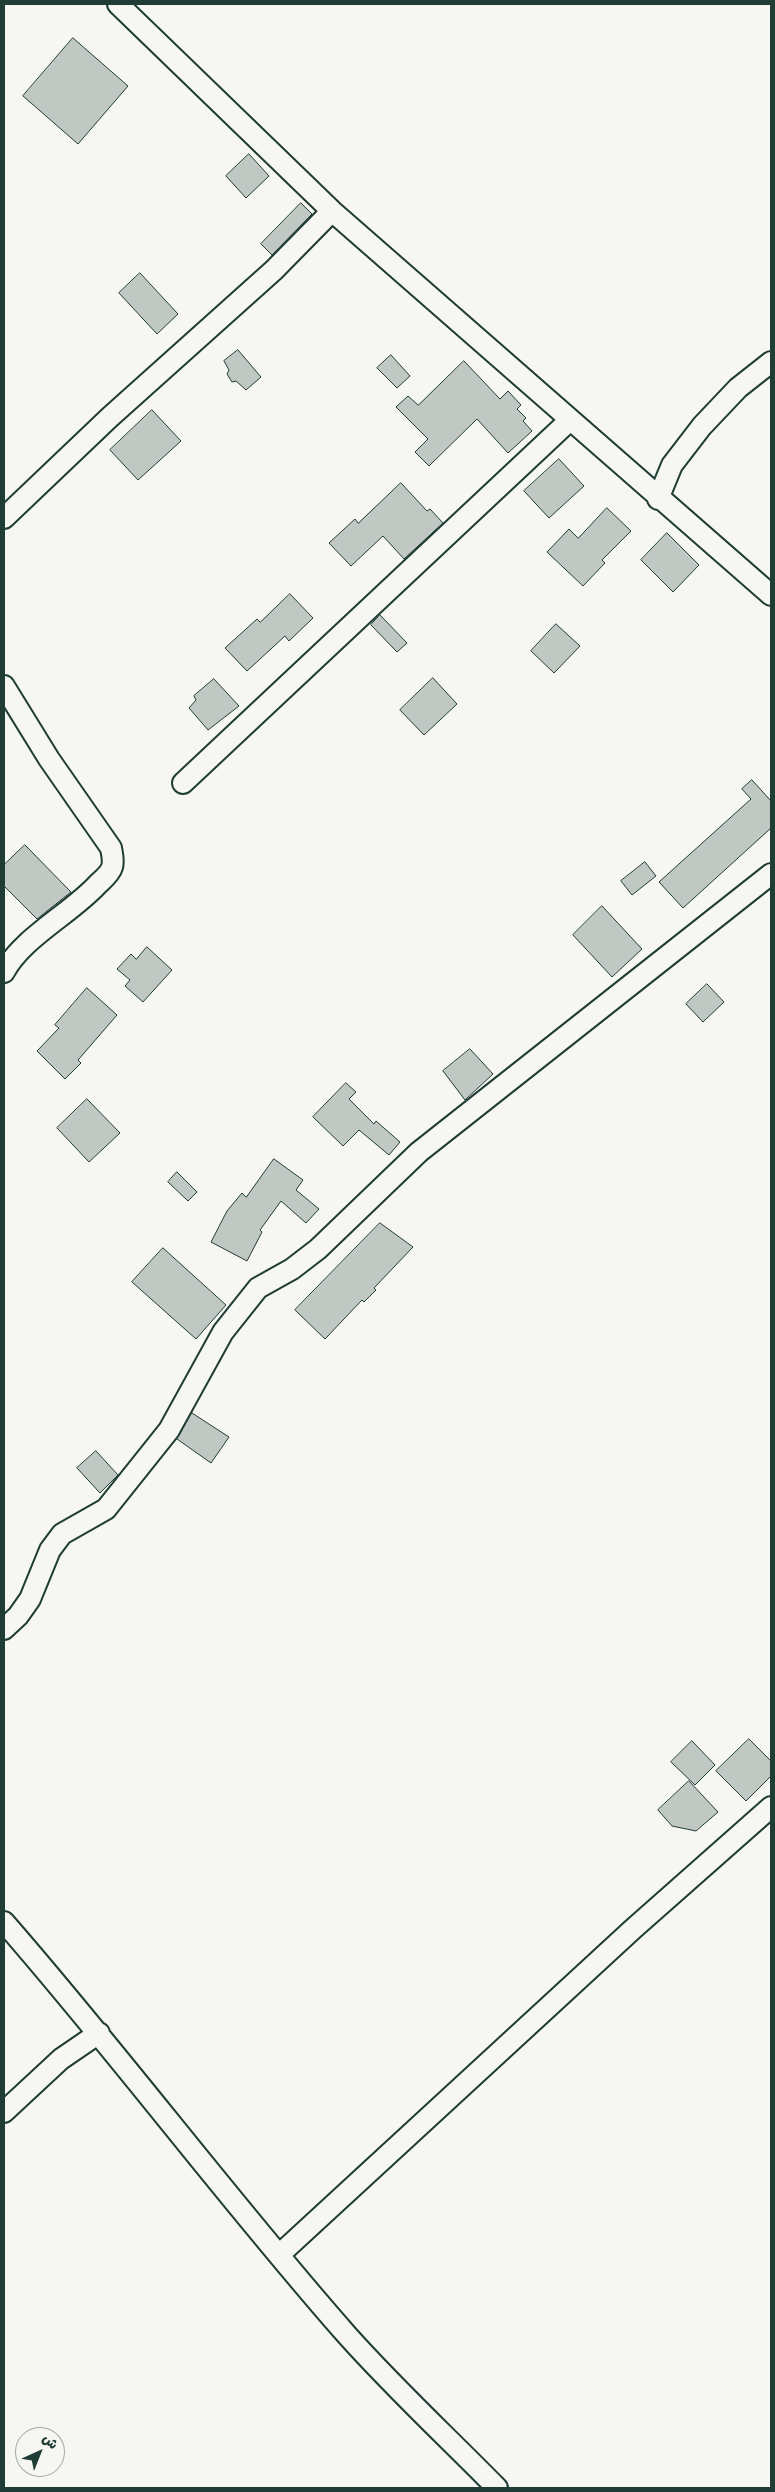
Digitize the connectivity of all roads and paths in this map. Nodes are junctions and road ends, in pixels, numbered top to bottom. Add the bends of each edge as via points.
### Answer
1 (118, 4) edge
2 (332, 211) junction
3 (771, 362) edge
4 (570, 420) junction
5 (658, 499) junction
6 (4, 518) edge
7 (771, 595) edge
8 (4, 686) edge
9 (183, 783) dead end
10 (771, 874) edge
11 (4, 972) edge
12 (4, 1629) edge
13 (771, 1807) edge
14 (4, 1922) edge
15 (99, 2032) junction
16 (4, 2112) edge
17 (279, 2255) junction
18 (497, 2488) edge

1 - 2 street
2 - 4 street
2 - 6 street via 274,270 110,417
3 - 5 street via 738,388 702,426 672,466
4 - 5 street
4 - 9 street
5 - 7 street
8 - 11 street via 48,759 111,848 113,856 112,868 106,876 83,900 18,950
10 - 12 street via 419,1152 298,1264 258,1288 223,1332 169,1430 106,1509 62,1534 50,1550 30,1599
13 - 17 street via 633,1929
14 - 15 street
15 - 16 street via 61,2059
15 - 17 street
17 - 18 street via 347,2336

